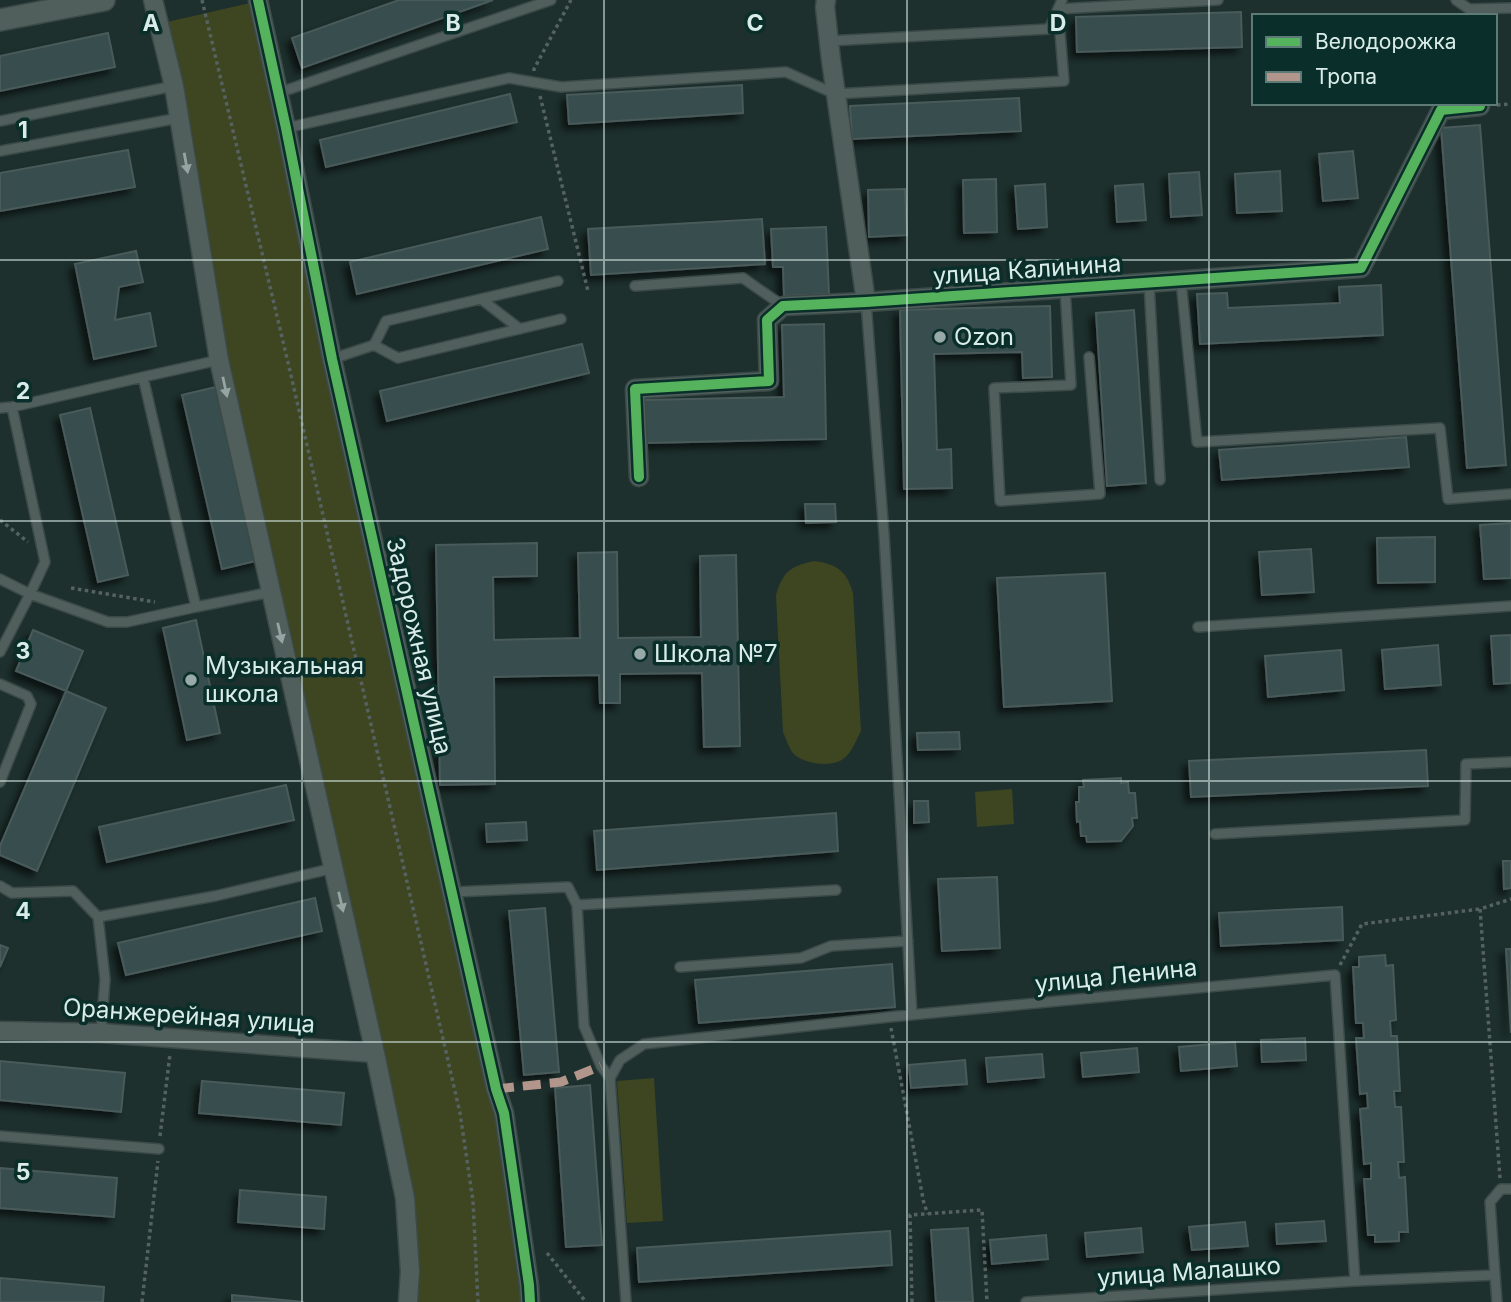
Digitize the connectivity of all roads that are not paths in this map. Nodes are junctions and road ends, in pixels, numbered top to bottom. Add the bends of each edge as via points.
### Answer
1 (104, 0) edge
2 (153, 0) edge
3 (258, 0) edge
4 (551, 0) edge
5 (826, 0) edge
6 (1218, 0) edge
7 (1456, 0) edge
8 (1060, 5) edge
9 (1511, 8) edge
10 (0, 20) edge
11 (828, 41) junction
12 (174, 86) junction
13 (278, 93) junction
14 (835, 94) junction
15 (1480, 106) dead end
16 (179, 118) junction
17 (0, 121) edge
18 (286, 128) junction
19 (0, 151) edge
20 (558, 281) dead end
21 (1181, 281) junction
22 (1149, 283) junction
23 (635, 286) dead end
24 (1065, 289) junction
25 (481, 299) junction
26 (866, 302) junction
27 (783, 306) junction
28 (561, 319) dead end
29 (520, 329) junction
30 (374, 345) junction
31 (1089, 357) dead end
32 (332, 359) junction
33 (219, 360) junction
34 (143, 377) junction
35 (12, 407) junction
36 (0, 408) edge
37 (639, 477) dead end
38 (1160, 481) dead end
39 (1511, 494) edge
40 (0, 579) edge
41 (271, 592) junction
42 (30, 594) junction
43 (1511, 606) edge
44 (195, 607) junction
45 (1198, 627) dead end
46 (0, 652) edge
47 (0, 684) edge
48 (1511, 762) edge
49 (0, 782) edge
50 (1215, 834) dead end
51 (334, 868) junction
52 (0, 886) edge
53 (836, 890) dead end
54 (453, 892) junction
55 (577, 905) junction
56 (98, 917) junction
57 (908, 941) junction
58 (680, 967) dead end
59 (912, 1015) junction
60 (0, 1031) edge
61 (101, 1033) junction
62 (375, 1053) junction
63 (610, 1078) junction
64 (0, 1136) edge
65 (159, 1149) road end
66 (1506, 1189) edge
67 (1495, 1275) junction
68 (1355, 1281) junction
69 (408, 1302) edge
70 (530, 1302) edge
71 (626, 1302) edge
72 (1026, 1302) edge
73 (1497, 1302) edge

1 - 10 street
2 - 12 street
3 - 13 street, Задорожная улица
4 - 13 lane
5 - 11 street
6 - 8 lane
7 - 9 lane via 1469,9
8 - 11 lane via 1049,29
8 - 14 lane via 1064,81
11 - 14 street
12 - 16 street
12 - 17 lane
13 - 18 street, Задорожная улица
14 - 18 lane via 786,72 561,88 509,78
14 - 26 street
15 - 21 street, улица Калинина via 1441,110 1361,268
16 - 19 lane
16 -> 33 street
18 - 32 street, Задорожная улица
20 - 25 lane
21 - 22 street, улица Калинина
21 - 39 lane via 1197,442 1440,428 1448,499
22 - 24 street, улица Калинина
22 - 38 lane
23 - 27 lane via 743,278
24 - 26 street, улица Калинина
24 - 31 lane via 1071,385 994,388 1000,501 1100,494
25 - 29 lane
25 - 30 lane via 386,321
26 - 27 street, улица Калинина
26 - 57 lane
27 - 37 street via 767,320 769,381 635,389
28 - 29 lane
29 - 30 lane via 398,358
30 - 32 lane
32 - 54 street, Задорожная улица
33 - 34 lane
33 -> 41 street
34 - 35 lane
34 - 44 lane
35 - 36 lane
35 - 42 lane via 45,562
40 - 42 lane
41 - 44 lane
41 -> 51 street
42 - 44 lane via 108,622
42 - 46 lane
43 - 45 lane
47 - 49 lane via 27,696 31,705
48 - 50 lane via 1466,764 1465,820
51 - 56 lane
51 -> 62 street
52 - 56 lane via 12,893 73,891
53 - 55 lane
54 - 55 lane via 568,887
54 - 70 street, Задорожная улица via 504,1113
55 - 63 lane via 584,1026
56 - 61 lane via 105,979
57 - 58 lane via 831,946 801,958
57 - 59 lane
59 - 63 lane, улица Ленина via 644,1044 620,1060
59 - 68 lane, улица Ленина via 1335,975
60 - 61 street, Оранжерейная улица
61 - 62 street, Оранжерейная улица
62 - 69 street via 405,1198
63 - 71 lane
64 - 65 lane
66 - 67 lane via 1490,1202
67 - 68 lane, улица Малашко
67 - 73 lane
68 - 72 lane, улица Малашко

